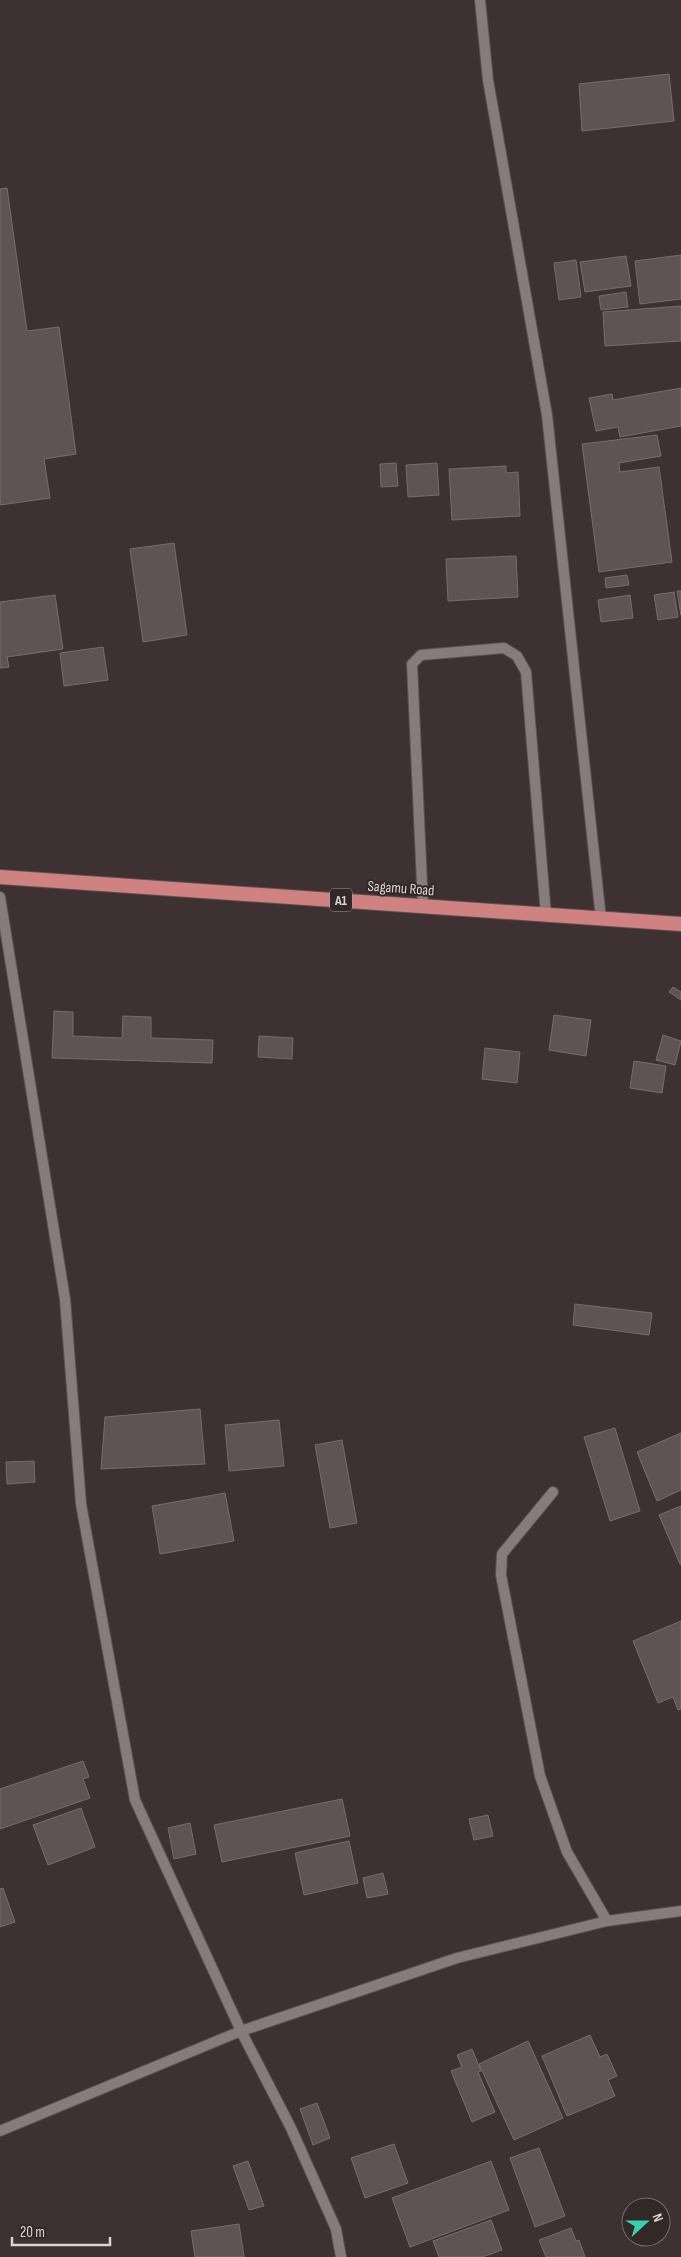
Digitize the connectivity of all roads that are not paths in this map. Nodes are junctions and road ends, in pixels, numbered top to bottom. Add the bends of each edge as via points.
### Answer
1 (480, 0) edge
2 (0, 877) edge
3 (0, 897) edge
4 (424, 906) junction
5 (546, 915) junction
6 (601, 919) junction
7 (681, 924) edge
8 (553, 1492) dead end
9 (681, 1911) edge
10 (607, 1921) junction
11 (241, 2031) junction
12 (0, 2131) edge
13 (341, 2257) edge

1 - 6 street via 488,80 547,414
2 - 4 highway, Sagamu Road / A1
3 - 11 street via 65,1299 81,1504 135,1800
4 - 5 highway, Sagamu Road / A1
4 - 5 street via 412,664 421,655 504,648 517,656 526,672
5 - 6 highway, Sagamu Road / A1
6 - 7 highway, Sagamu Road / A1
8 - 10 street via 502,1554 501,1575 540,1776 567,1852
9 - 10 street
10 - 11 street via 457,1958
11 - 12 street
11 - 13 street via 295,2136 336,2229

